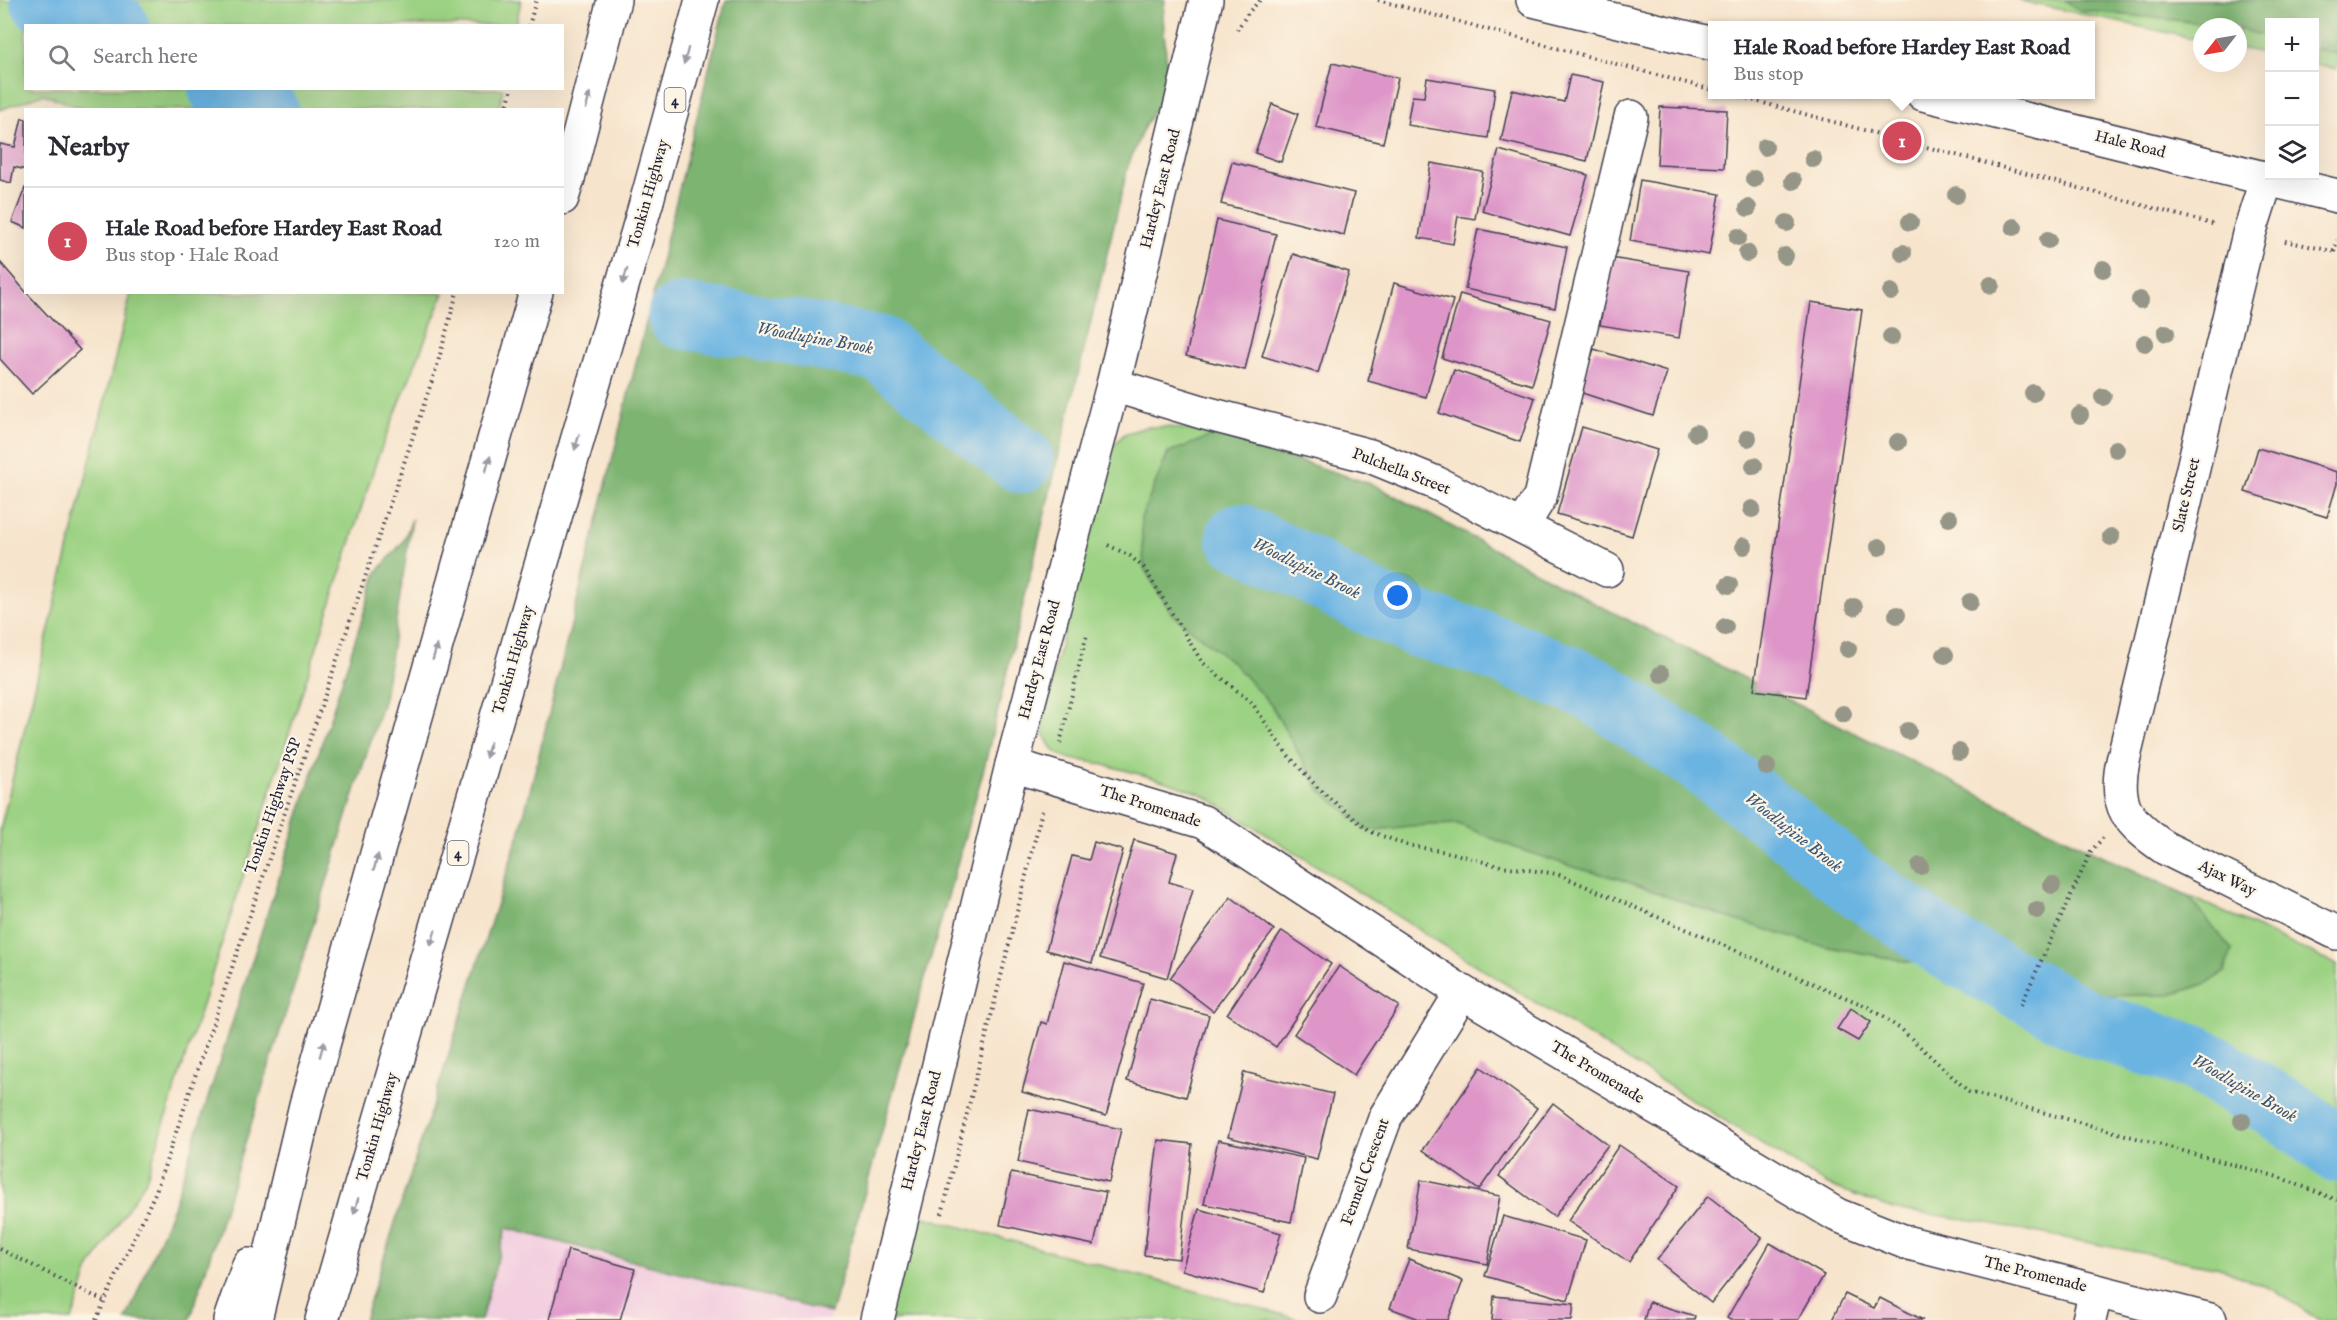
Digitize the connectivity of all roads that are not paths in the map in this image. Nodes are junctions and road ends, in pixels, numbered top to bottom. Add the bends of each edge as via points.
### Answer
1 (702, 0) edge
2 (1206, 0) edge
3 (1533, 0) edge
4 (613, 2) edge
5 (1708, 43) edge
6 (1943, 99) edge
7 (1631, 117) dead end
8 (2265, 178) edge
9 (2266, 180) edge
10 (2275, 180) edge
11 (565, 188) edge
12 (2337, 196) edge
13 (535, 294) edge
14 (1113, 385) junction
15 (1522, 526) junction
16 (1607, 570) dead end
17 (1012, 765) junction
18 (2126, 814) joint
19 (2337, 933) edge
20 (1461, 992) junction
21 (306, 1105) junction
22 (1320, 1296) dead end
23 (2093, 1305) edge
24 (230, 1320) edge
25 (255, 1320) edge
26 (322, 1320) edge
27 (877, 1320) edge
28 (2210, 1320) edge

1 -> 26 main road, Tonkin Highway / 4
2 - 14 main road, Hardey East Road
3 - 5 main road
11 -> 4 main road
6 - 8 main road, Hale Road
7 - 15 main road via 1540,497
9 - 18 main road, Slate Street via 2249,234 2119,781
10 - 12 main road, Hale Road
21 -> 13 main road
14 - 15 main road, Pulchella Street via 1371,456
14 - 17 main road, Hardey East Road
15 - 16 main road, Pulchella Street
17 - 20 main road, The Promenade via 1203,822
17 - 27 main road, Hardey East Road
18 - 19 main road, Ajax Way via 2141,832 2165,848
20 - 22 main road, Fennell Crescent via 1386,1116
20 - 23 main road, The Promenade via 1837,1215
21 - 24 main road
21 - 25 main road
23 - 28 main road, The Promenade

